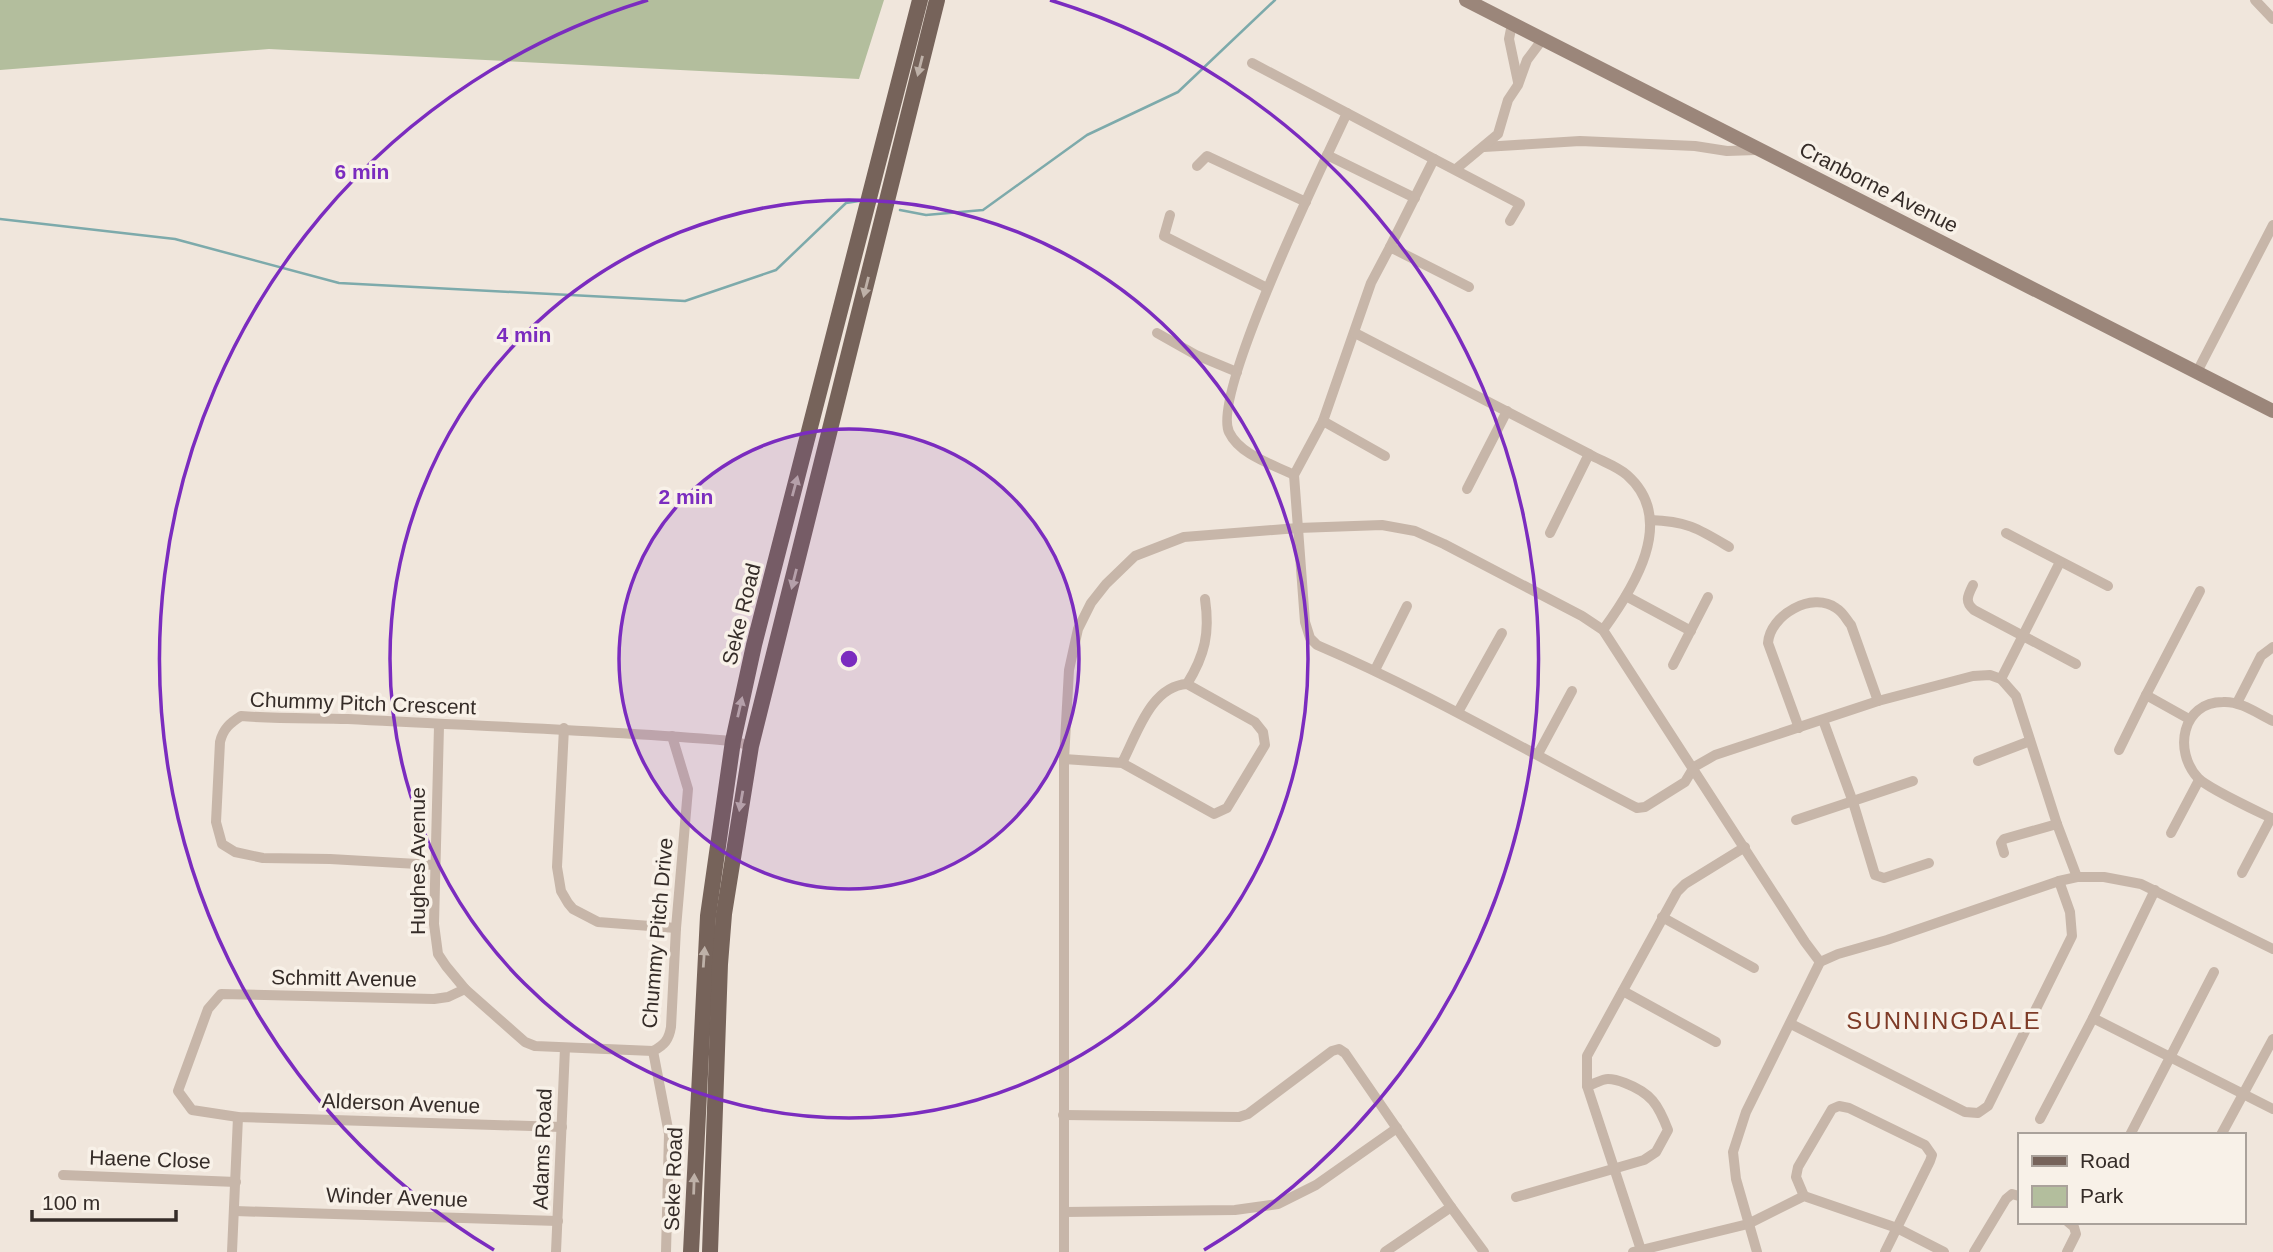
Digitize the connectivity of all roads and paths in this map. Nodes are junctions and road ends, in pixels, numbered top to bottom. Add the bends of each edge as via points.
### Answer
1 (920, 0) edge
2 (937, 0) edge
3 (1466, 0) edge
4 (2255, 0) edge
5 (2273, 19) edge
6 (1512, 24) junction
7 (1542, 40) junction
8 (1252, 63) dead end
9 (1518, 85) junction
10 (1347, 113) junction
11 (1484, 147) junction
12 (1758, 150) junction
13 (1327, 155) junction
14 (1434, 159) junction
15 (1197, 166) dead end
16 (1456, 169) junction
17 (1415, 198) junction
18 (1306, 202) junction
19 (1170, 215) dead end
20 (1510, 221) dead end
21 (2273, 225) edge
22 (1390, 247) junction
23 (1469, 287) dead end
24 (1267, 288) junction
25 (1157, 333) dead end
26 (1355, 334) junction
27 (1237, 372) junction
28 (2197, 372) junction
29 (1507, 411) junction
30 (2273, 411) edge
31 (1323, 421) junction
32 (1589, 454) junction
33 (1385, 456) dead end
34 (1294, 475) junction
35 (1467, 489) dead end
36 (1650, 520) junction
37 (1298, 528) junction
38 (1550, 533) dead end
39 (2006, 533) dead end
40 (1729, 547) dead end
41 (2060, 562) junction
42 (1973, 585) dead end
43 (2108, 586) dead end
44 (2200, 591) dead end
45 (1626, 596) junction
46 (1708, 597) dead end
47 (1205, 599) dead end
48 (1407, 606) dead end
49 (1603, 630) junction
50 (1691, 631) junction
51 (1502, 633) dead end
52 (2022, 637) junction
53 (2273, 648) edge
54 (2076, 664) dead end
55 (1673, 665) dead end
56 (1375, 670) junction
57 (2001, 679) junction
58 (1187, 684) junction
59 (1572, 691) dead end
60 (2146, 695) junction
61 (1878, 701) junction
62 (2237, 703) junction
63 (1458, 712) junction
64 (2189, 719) junction
65 (1823, 720) junction
66 (2273, 721) edge
67 (439, 726) junction
68 (564, 728) junction
69 (1799, 728) junction
70 (672, 736) junction
71 (733, 741) junction
72 (2030, 741) junction
73 (751, 746) junction
74 (2119, 750) dead end
75 (1538, 754) junction
76 (1064, 759) junction
77 (1978, 761) dead end
78 (1122, 763) junction
79 (1694, 767) junction
80 (2199, 780) junction
81 (1913, 781) dead end
82 (1853, 802) junction
83 (2272, 819) edge
84 (1796, 820) dead end
85 (2057, 824) junction
86 (2171, 833) dead end
87 (1745, 847) junction
88 (2004, 853) dead end
89 (1930, 863) dead end
90 (435, 865) junction
91 (2242, 873) dead end
92 (2077, 877) junction
93 (2059, 881) junction
94 (2155, 890) junction
95 (1662, 917) junction
96 (676, 928) junction
97 (2273, 949) edge
98 (1820, 962) junction
99 (1754, 968) dead end
100 (2214, 972) dead end
101 (466, 989) junction
102 (1623, 991) junction
103 (221, 994) joint
104 (2093, 1018) junction
105 (1791, 1024) junction
106 (2273, 1039) edge
107 (1716, 1042) dead end
108 (565, 1048) junction
109 (653, 1051) junction
110 (2170, 1058) junction
111 (1587, 1086) junction
112 (2243, 1094) junction
113 (2273, 1109) edge
114 (1063, 1115) junction
115 (238, 1117) junction
116 (2040, 1119) dead end
117 (562, 1127) junction
118 (1397, 1128) junction
119 (2131, 1133) edge
120 (2222, 1133) edge
121 (1615, 1167) junction
122 (63, 1175) dead end
123 (236, 1182) junction
124 (1804, 1196) junction
125 (2018, 1196) edge
126 (1516, 1197) dead end
127 (1451, 1208) junction
128 (235, 1211) junction
129 (1064, 1212) junction
130 (558, 1221) junction
131 (1748, 1224) junction
132 (2070, 1224) edge
133 (1897, 1228) junction
134 (1637, 1251) edge
135 (232, 1252) edge
136 (556, 1252) edge
137 (666, 1252) edge
138 (691, 1252) edge
139 (710, 1252) edge
140 (1064, 1252) edge
141 (1385, 1252) edge
142 (1484, 1252) edge
143 (1757, 1252) edge
144 (1885, 1252) edge
145 (1944, 1252) edge
146 (1974, 1252) edge
147 (2067, 1252) edge

71 -> 1 main road, Seke Road
2 -> 73 main road, Seke Road
3 - 6 street, Cranborne Avenue
4 - 5 street
6 - 7 street, Cranborne Avenue
6 - 9 street via 1509,39
7 - 9 street via 1527,60
7 - 12 street, Cranborne Avenue
8 - 10 street
9 - 11 street via 1508,100 1498,134
10 - 13 street
10 - 14 street
11 - 12 street via 1580,141
11 - 16 street
12 - 28 street, Cranborne Avenue
13 - 17 street
13 - 18 street
14 - 16 street
14 - 17 street
15 - 18 street via 1208,156
16 - 20 street via 1520,204
17 - 22 street
18 - 24 street
19 - 24 street via 1164,236
21 - 28 street
22 - 23 street
22 - 26 street via 1371,283
24 - 27 street
25 - 27 street
26 - 29 street
26 - 31 street
27 - 34 street via 1227,428 1247,452
28 - 30 street, Cranborne Avenue
29 - 32 street
29 - 35 street
31 - 33 street
31 - 34 street
32 - 36 street via 1626,475 1642,495
32 - 38 street
34 - 37 street
36 - 40 street via 1695,527
36 - 45 street via 1648,547
37 - 49 street via 1382,525 1415,531
37 - 56 street via 1310,638
37 - 76 street via 1184,537 1135,556 1106,584 1091,603 1074,645
39 - 41 street
41 - 43 street
41 - 52 street
42 - 52 street via 1967,596 1970,607
44 - 60 street
45 - 49 street
45 - 50 street
46 - 50 street
47 - 58 street via 1209,625 1198,667
48 - 56 street
49 - 79 street
50 - 55 street
51 - 63 street
52 - 54 street
52 - 57 street
53 - 62 street via 2261,656
56 - 63 street
57 - 61 street via 1973,676
57 - 72 street via 2016,696
58 - 78 street via 1155,699
58 - 78 street via 1255,722 1265,737 1265,745 1227,808 1207,812
59 - 75 street
60 - 64 street
60 - 74 street
61 - 65 street
61 - 69 street via 1843,614 1830,604 1795,608 1777,621 1768,643
62 - 64 street via 2206,705
62 - 66 street
63 - 75 street
64 - 80 street via 2186,755
65 - 69 street
65 - 82 street
67 - 68 street, Chummy Pitch Crescent
67 - 90 street, Hughes Avenue
67 - 90 street, Chummy Pitch Crescent via 241,716 222,733 216,809 222,844 235,852 263,858
68 - 70 street, Chummy Pitch Crescent
68 - 96 street via 557,867 561,891 573,909 598,922
69 - 79 street via 1715,755
70 - 71 street, Chummy Pitch Crescent
70 - 96 street, Chummy Pitch Drive via 688,789
71 - 73 street, Chummy Pitch Crescent
138 -> 71 main road, Seke Road via 706,939
72 - 77 street
72 - 85 street
73 -> 139 main road, Seke Road via 727,882 722,939
75 - 79 street via 1637,808 1685,782
76 - 78 street
76 - 114 street
79 - 87 street
80 - 83 street
80 - 86 street
81 - 82 street
82 - 84 street
82 - 89 street via 1875,875 1884,878
83 - 91 street
85 - 88 street via 2004,839
85 - 92 street
87 - 95 street via 1685,884
87 - 98 street
90 - 101 street, Hughes Avenue via 438,954
92 - 93 street
92 - 94 street via 2116,879
93 - 98 street
93 - 105 street via 2070,912 2072,936 1988,1106 1978,1113 1965,1112
94 - 97 street
94 - 104 street
95 - 99 street
95 - 102 street
96 - 109 street, Chummy Pitch Drive via 671,1027 665,1043
98 - 105 street
100 - 110 street
101 - 103 street, Schmitt Avenue via 434,999
101 - 108 street, Hughes Avenue via 525,1042
102 - 107 street
102 - 111 street via 1587,1056
103 - 115 street, Alderson Avenue via 208,1009 178,1091 192,1110
104 - 110 street
104 - 116 street
105 - 131 street via 1746,1112 1733,1152
106 - 112 street
108 - 109 street, Hughes Avenue
108 - 117 street, Adams Road
109 - 137 street, Chummy Pitch Drive via 669,1134
110 - 112 street
110 - 119 street
111 - 121 street
111 - 121 street via 1607,1079 1645,1092 1667,1126 1651,1156
112 - 113 street
112 - 120 street
114 - 118 street via 1238,1117 1339,1049
114 - 129 street
115 - 117 street, Alderson Avenue
115 - 123 street
117 - 130 street, Adams Road
118 - 127 street
118 - 129 street via 1316,1185 1278,1204 1235,1210
121 - 126 street
121 - 134 street
122 - 123 street, Haene Close
123 - 128 street
124 - 131 street
124 - 133 street
124 - 133 street via 1796,1177 1798,1167 1832,1109 1849,1108 1930,1150 1930,1161
125 - 146 street via 2006,1199
127 - 141 street
127 - 142 street
128 - 130 street, Winder Avenue
128 - 135 street
129 - 140 street
130 - 136 street, Adams Road
131 - 134 street
131 - 143 street
132 - 147 street via 2076,1234
133 - 144 street
133 - 145 street

